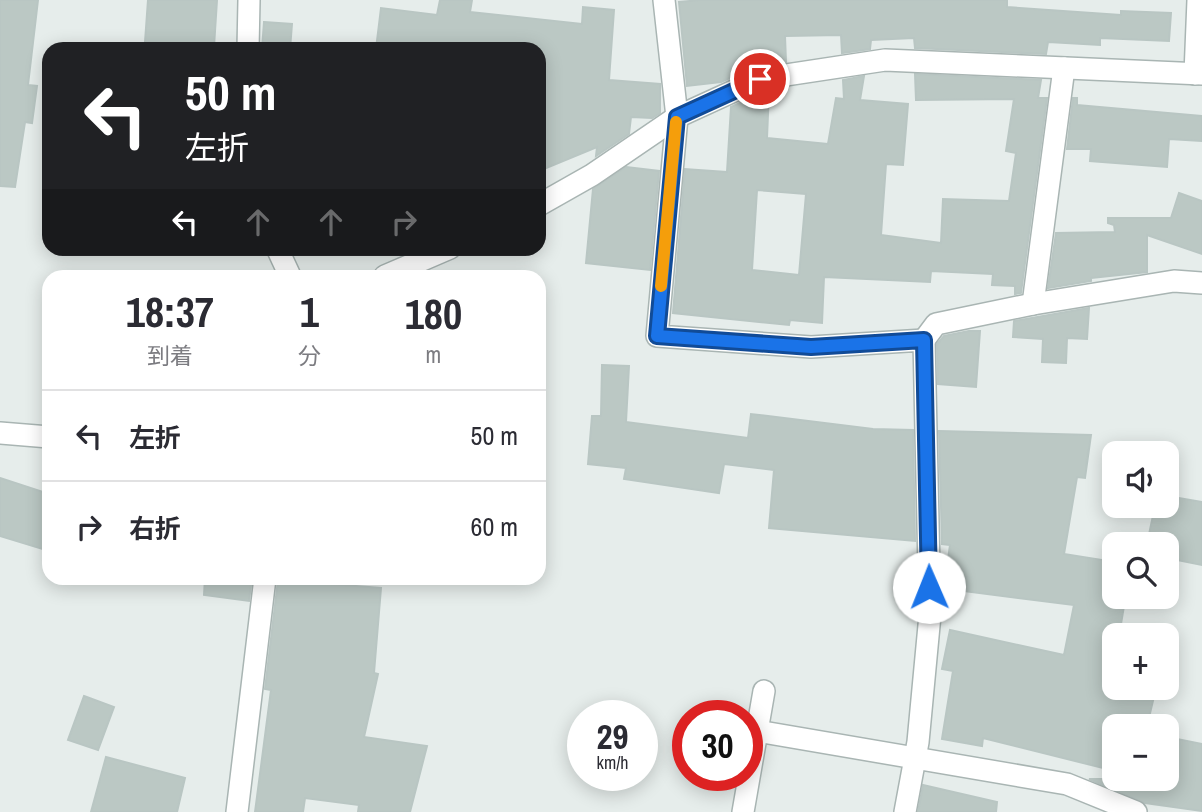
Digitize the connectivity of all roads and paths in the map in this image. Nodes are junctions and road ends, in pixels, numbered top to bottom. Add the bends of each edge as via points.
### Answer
1 (249, 0) edge
2 (664, 0) edge
3 (1198, 0) edge
4 (247, 42) edge
5 (1064, 68) junction
6 (1199, 74) edge
7 (677, 117) junction
8 (546, 201) edge
9 (431, 256) edge
10 (399, 270) edge
11 (1202, 283) edge
12 (1033, 304) junction
13 (924, 340) junction
14 (0, 433) edge
15 (42, 436) edge
16 (264, 585) edge
17 (764, 691) dead end
18 (762, 700) edge
19 (763, 732) edge
20 (916, 756) junction
21 (747, 791) edge
22 (237, 812) edge
23 (743, 812) edge
24 (905, 812) edge
25 (1136, 812) edge

1 - 4 street
2 - 7 street
3 - 6 street
5 - 6 street
5 - 7 street via 885,60 760,79
5 - 12 street
7 - 8 street
7 - 13 street via 657,336 811,347
9 - 10 street
11 - 12 street via 1174,281
12 - 13 street via 936,324
13 - 20 street via 930,615
14 - 15 street
16 - 22 street
17 - 18 street
19 - 20 street
20 - 24 street
20 - 25 street via 1067,784
21 - 23 street

